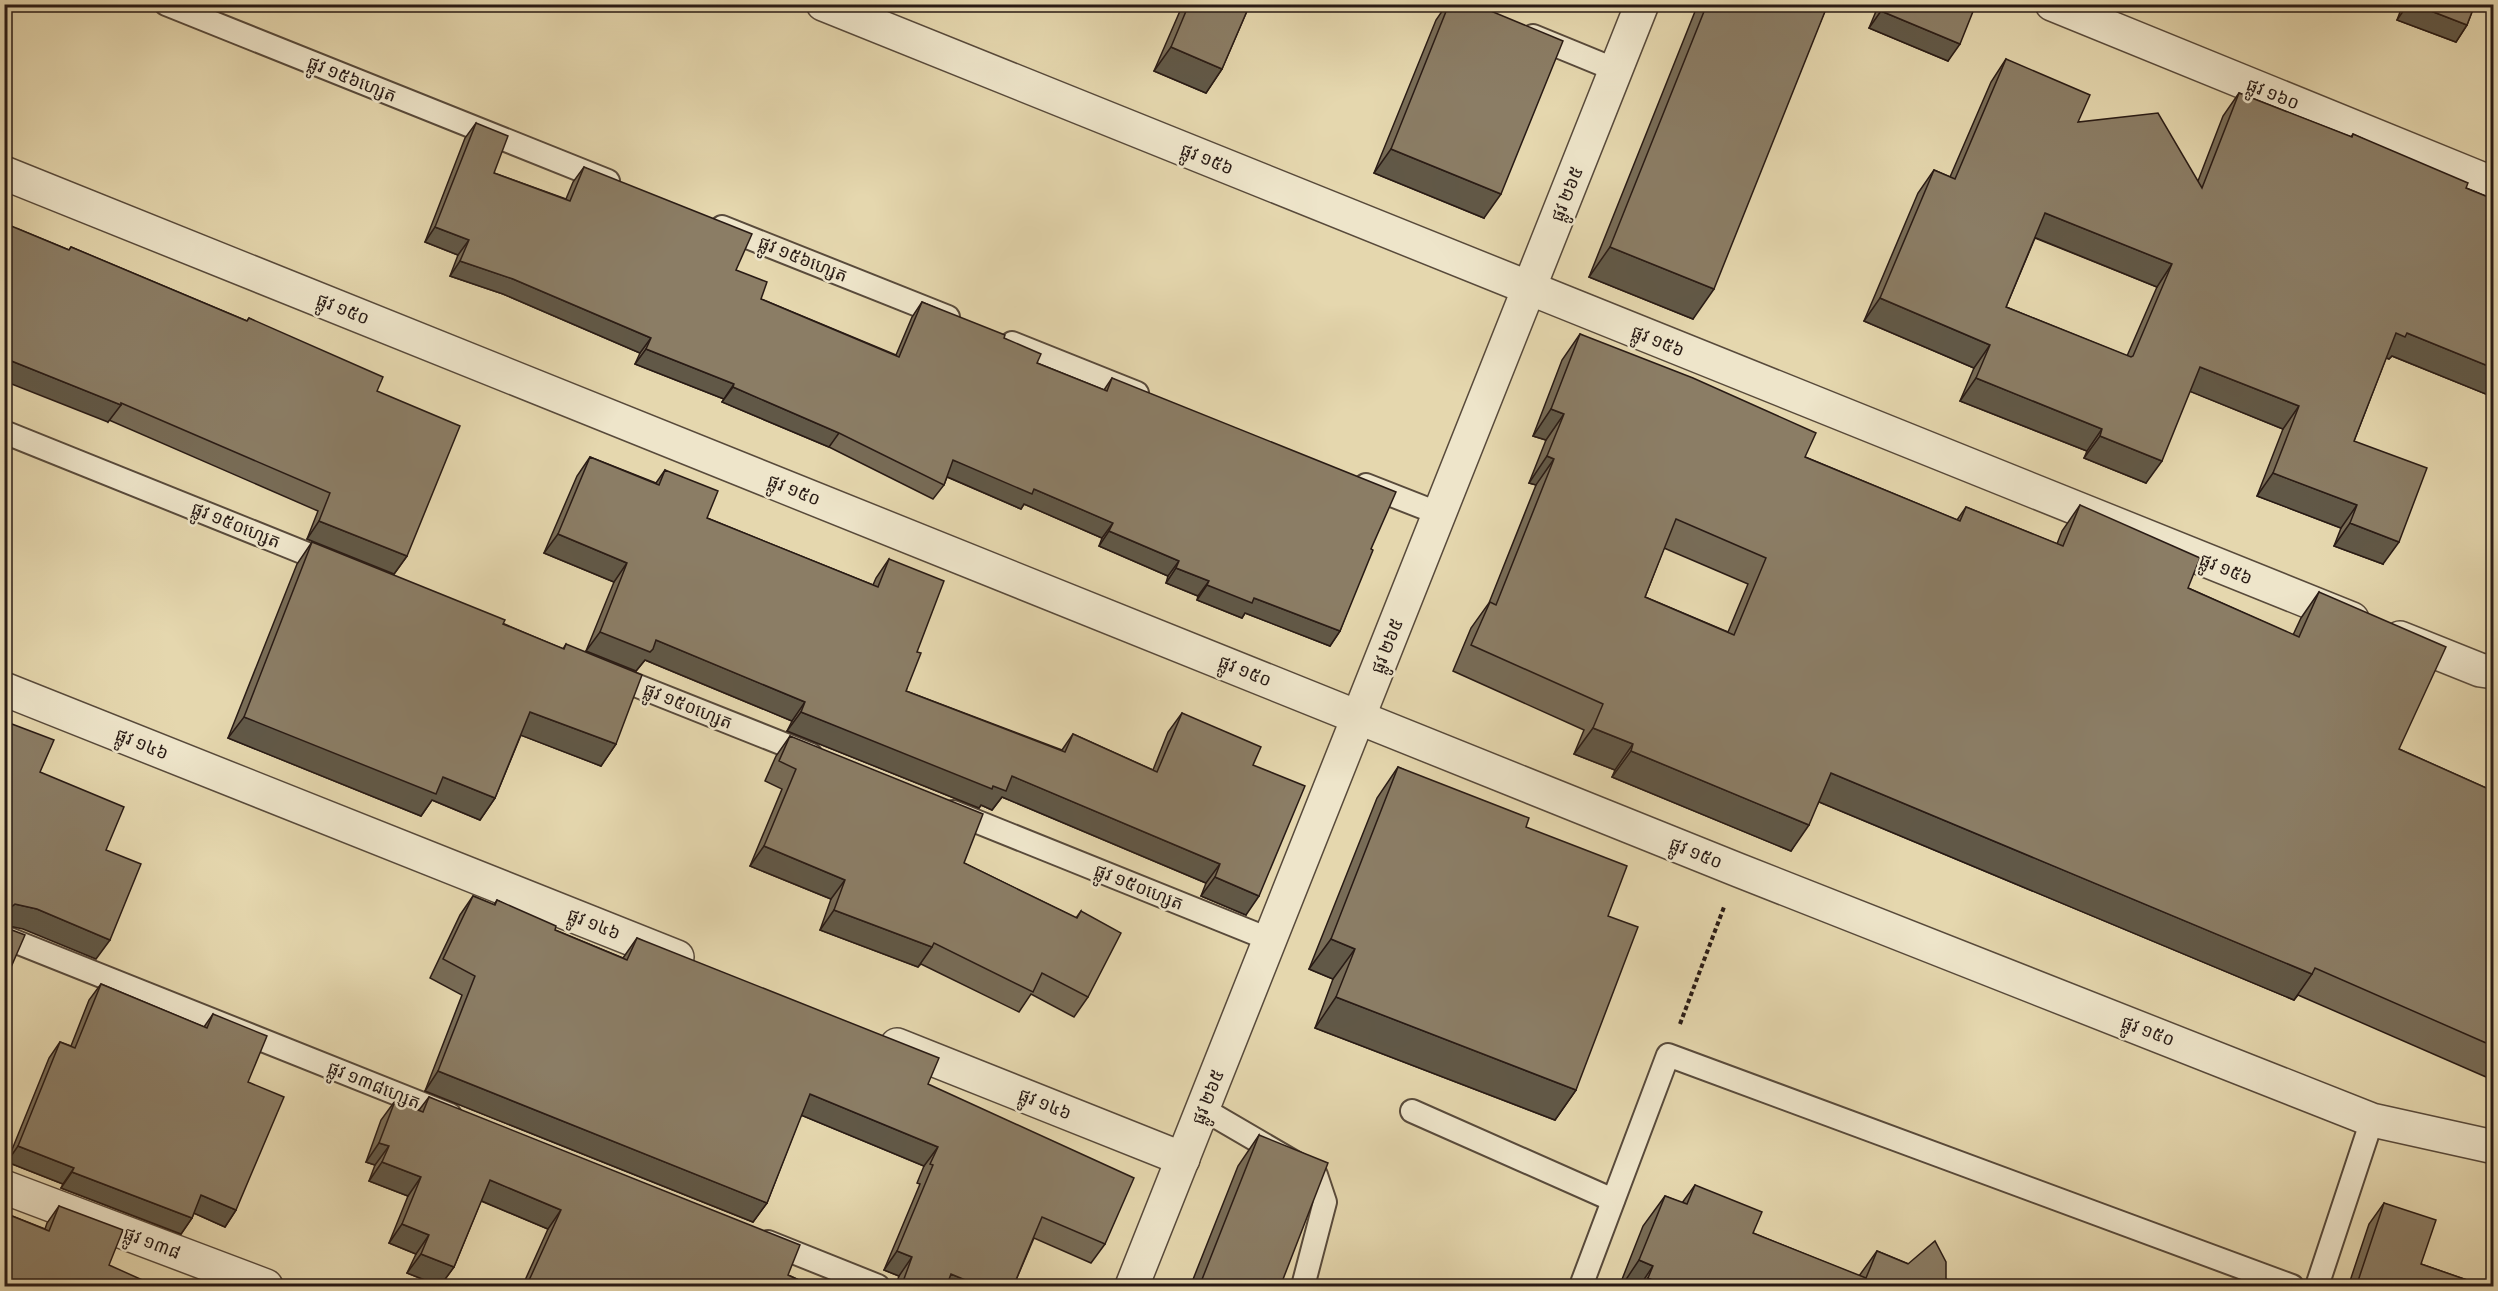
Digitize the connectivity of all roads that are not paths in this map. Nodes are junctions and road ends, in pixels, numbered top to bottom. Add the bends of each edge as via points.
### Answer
1 (166, 4) edge
2 (824, 4) edge
3 (1642, 4) edge
4 (2052, 4) edge
5 (1515, 29) edge
6 (1616, 70) junction
7 (4, 173) edge
8 (2493, 184) edge
9 (631, 191) edge
10 (698, 217) edge
11 (1529, 289) junction
12 (963, 324) edge
13 (997, 337) edge
14 (1152, 399) edge
15 (4, 432) edge
16 (1351, 479) edge
17 (1440, 514) junction
18 (349, 570) edge
19 (593, 668) edge
20 (2493, 672) edge
21 (4, 689) edge
22 (1359, 717) junction
23 (826, 762) edge
24 (937, 806) edge
25 (4, 937) edge
26 (1270, 940) junction
27 (705, 968) edge
28 (872, 1035) edge
29 (1203, 1109) junction
30 (1412, 1111) dead end
31 (2372, 1120) junction
32 (469, 1123) edge
33 (2493, 1147) edge
34 (1183, 1159) junction
35 (4, 1187) edge
36 (1613, 1200) junction
37 (745, 1233) edge
38 (266, 1287) edge
39 (878, 1287) edge
40 (1132, 1287) edge
41 (1302, 1287) edge
42 (1581, 1287) edge
43 (2292, 1287) edge
44 (2317, 1287) edge

1 - 9 lane, ផ្លូវ ១៥៦ហ្សេត
2 - 11 street, ផ្លូវ ១៥៦
3 - 6 street, ផ្លូវ ២៦៥
4 - 8 street, ផ្លូវ ១៦០
5 - 6 lane
6 - 11 street, ផ្លូវ ២៦៥
7 - 22 street, ផ្លូវ ១៥០
10 - 12 lane, ផ្លូវ ១៥៦ហ្សេត
11 - 17 street, ផ្លូវ ២៦៥
11 - 20 street, ផ្លូវ ១៥៦
13 - 14 lane
15 - 18 lane, ផ្លូវ ១៥០ហ្សេត
16 - 17 lane
17 - 22 street, ផ្លូវ ២៦៥
19 - 23 lane, ផ្លូវ ១៥០ហ្សេត
21 - 27 street, ផ្លូវ ១៤៦
22 - 26 street, ផ្លូវ ២៦៥
22 - 31 street, ផ្លូវ ១៥០
24 - 26 lane, ផ្លូវ ១៥០ហ្សេត
25 - 32 lane, ផ្លូវ ១៣៨ហ្សេត
26 - 29 street, ផ្លូវ ២៦៥
28 - 34 street, ផ្លូវ ១៤៦
29 - 34 street, ផ្លូវ ២៦៥
29 - 41 lane via 1316,1175 1325,1202
30 - 36 lane
31 - 33 street, ផ្លូវ ១៥០
31 - 44 lane
34 - 40 street, ផ្លូវ ២៦៥
35 - 38 street, ផ្លូវ ១៣៨
36 - 42 lane
36 - 43 lane via 1668,1055
37 - 39 lane

